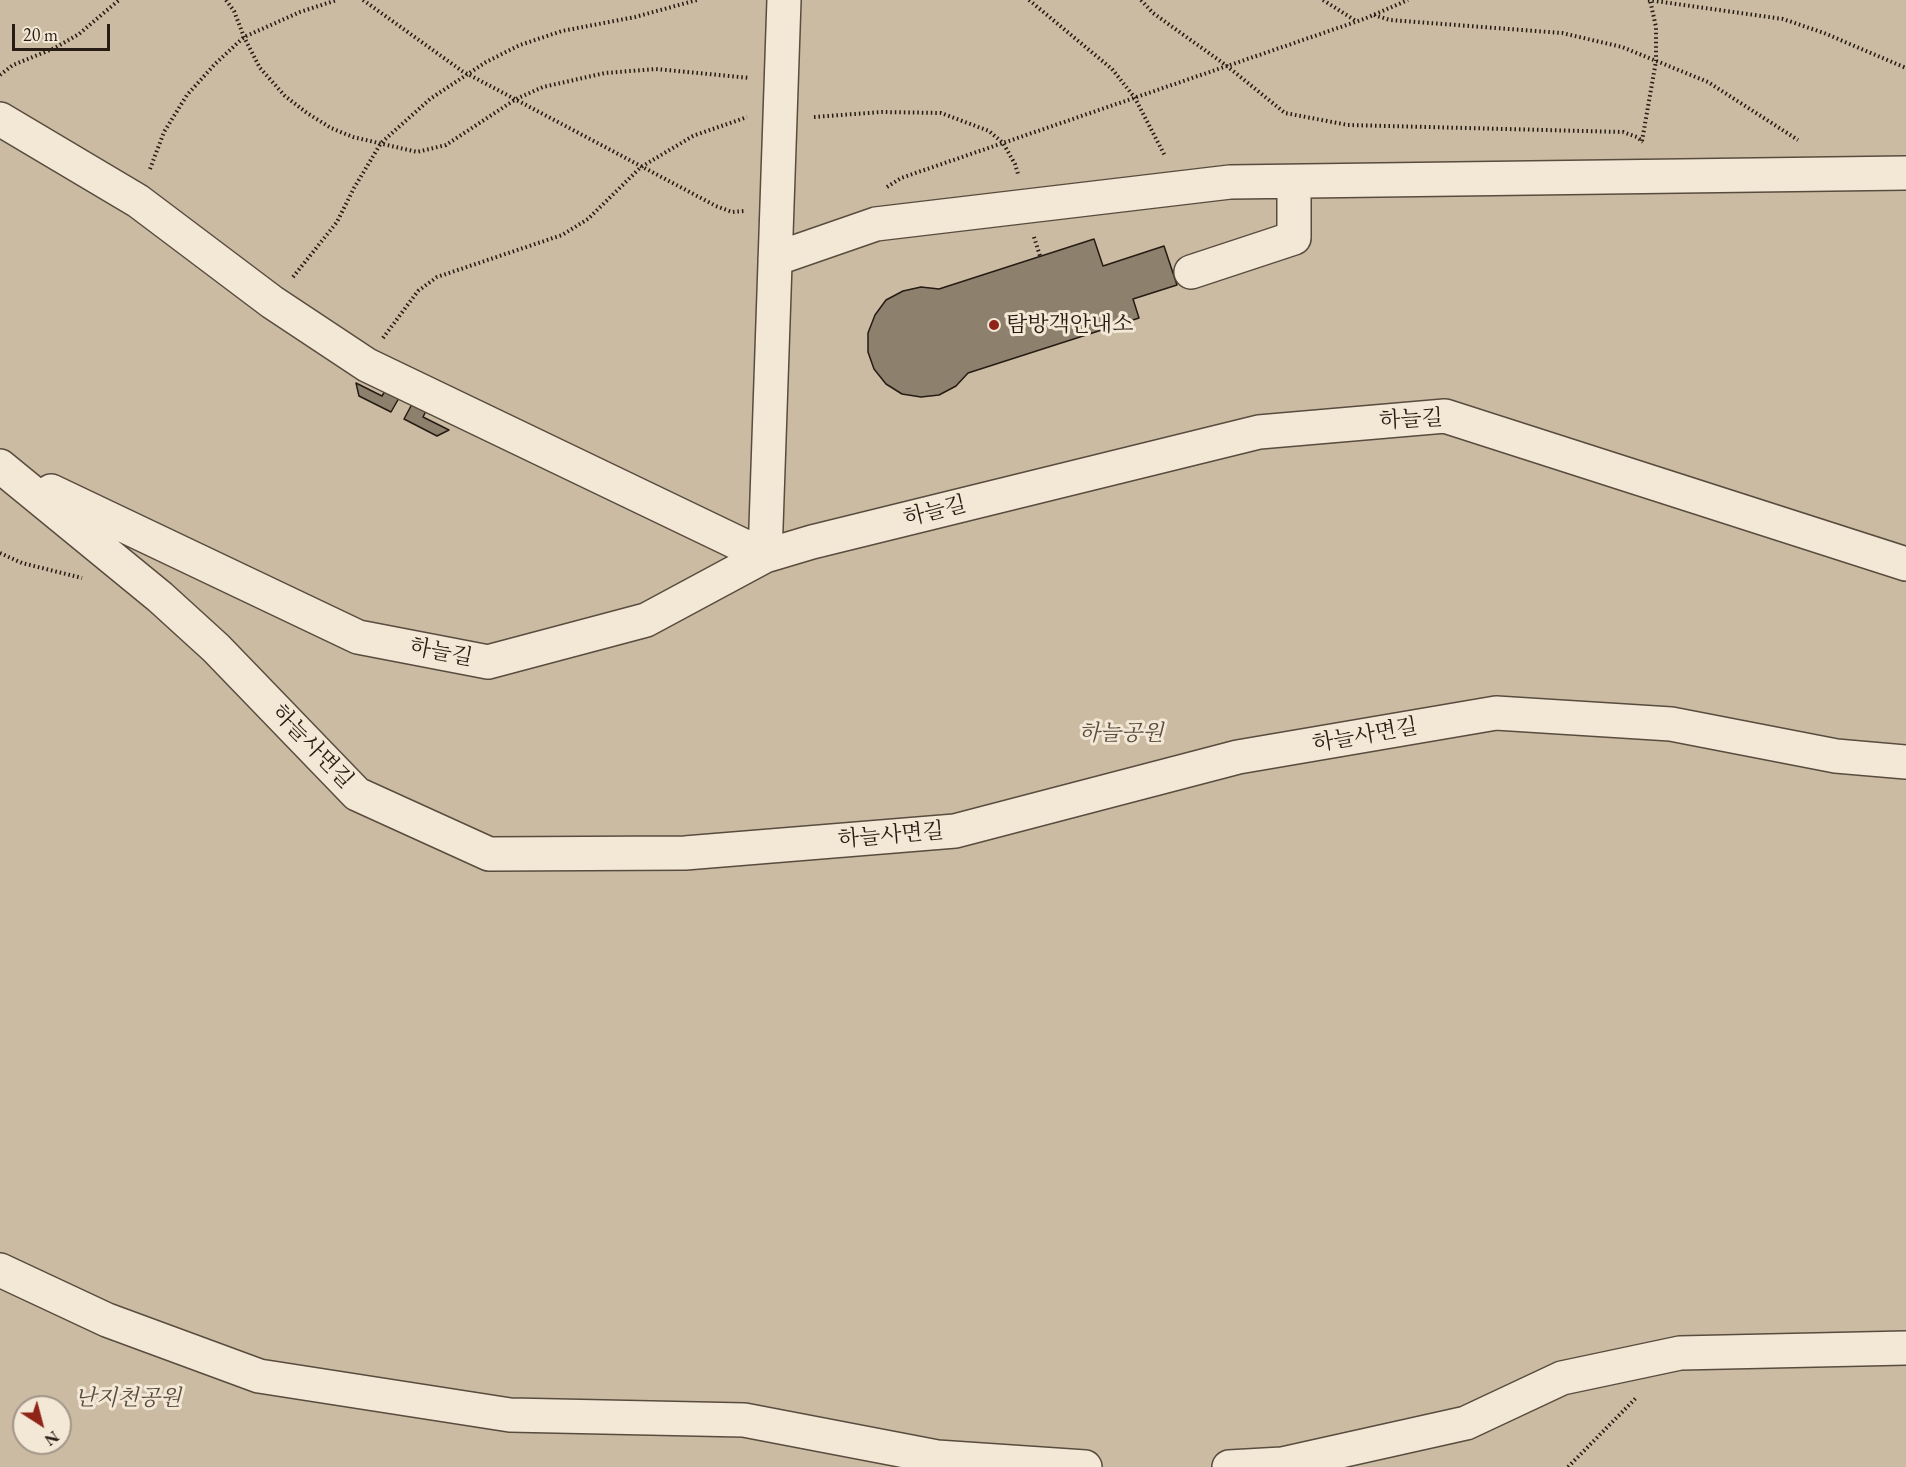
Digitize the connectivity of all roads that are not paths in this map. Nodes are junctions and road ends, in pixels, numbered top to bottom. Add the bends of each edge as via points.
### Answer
1 (784, 0) edge
2 (0, 119) edge
3 (1906, 173) edge
4 (1294, 182) junction
5 (776, 259) junction
6 (1191, 272) dead end
7 (0, 465) edge
8 (765, 556) junction
9 (1906, 564) edge
10 (1906, 762) edge
11 (0, 1270) edge
12 (1906, 1348) edge
13 (931, 1462) edge
14 (1085, 1467) edge
15 (1229, 1467) edge

1 - 5 street
2 - 8 street via 138,201 272,302 367,364
3 - 4 street
4 - 5 street via 1230,182 876,224
4 - 6 street via 1294,238
5 - 8 street
7 - 8 street, 하늘길 via 358,637 488,662 646,620
7 - 10 street, 하늘사면길 via 216,648 357,794 489,854 685,853 956,831 1238,758 1496,713 1671,724 1836,756
8 - 9 street, 하늘길 via 1259,432 1445,416
11 - 13 street via 107,1320 259,1376 510,1415 744,1420
12 - 15 street via 1680,1353 1562,1378 1466,1423 1282,1464
13 - 14 street

